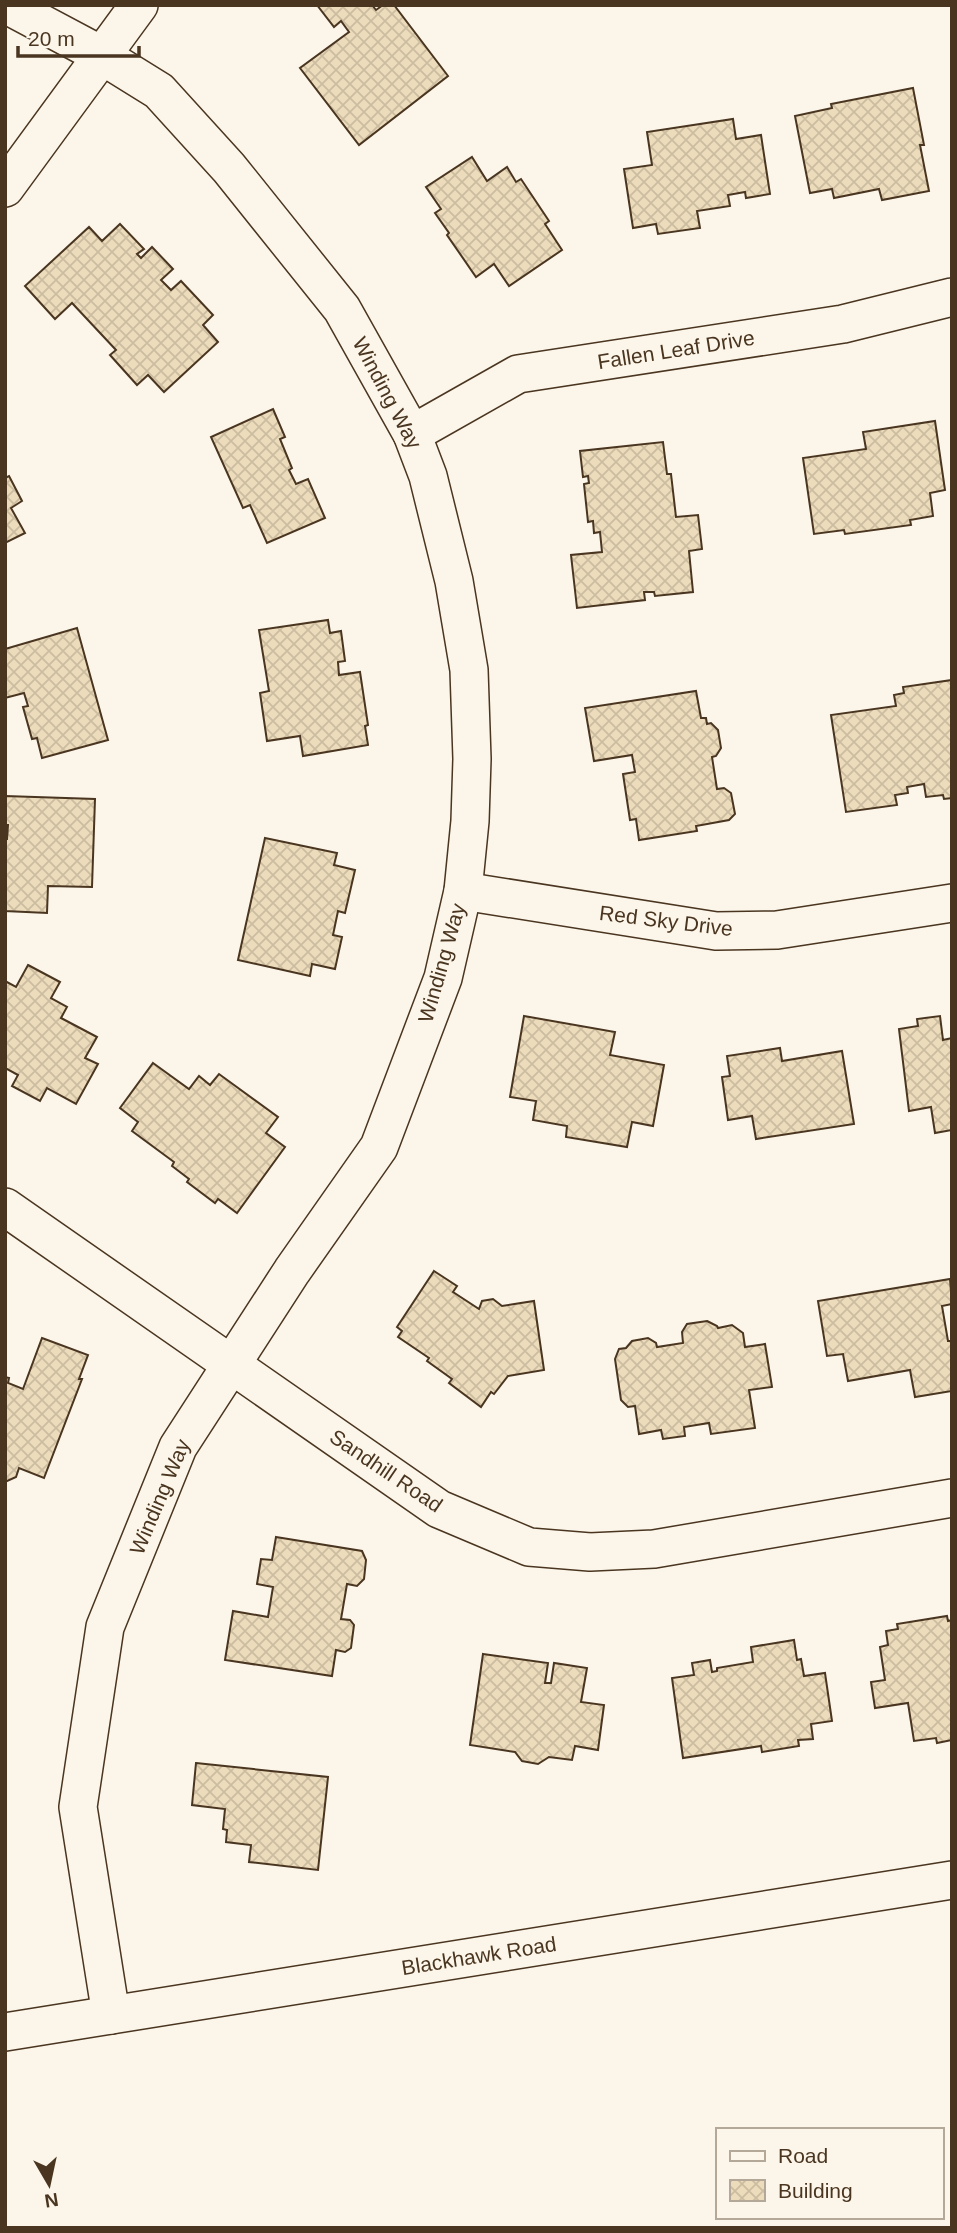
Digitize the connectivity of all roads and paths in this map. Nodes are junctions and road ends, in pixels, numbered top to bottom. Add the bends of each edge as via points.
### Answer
1 (7, 5) edge
2 (139, 5) edge
3 (102, 55) junction
4 (5, 188) edge
5 (952, 297) edge
6 (412, 434) junction
7 (463, 891) junction
8 (952, 903) edge
9 (5, 1207) edge
10 (232, 1364) junction
11 (952, 1498) edge
12 (952, 1880) edge
13 (111, 2015) junction
14 (5, 2032) edge

1 - 3 street, Winding Way
2 - 3 street
3 - 4 street
3 - 6 street, Winding Way via 159,91 229,168 342,309
5 - 6 street, Fallen Leaf Drive via 842,324 518,374
6 - 7 street, Winding Way via 428,476 447,554 469,670 472,759
7 - 8 street, Red Sky Drive via 716,931 777,930
7 - 10 street, Winding Way via 443,978 379,1147
9 - 10 street, Sandhill Road
10 - 11 street, Sandhill Road via 439,1509 529,1547 590,1552 654,1549
10 - 13 street, Winding Way via 178,1447 105,1627 78,1807
12 - 13 street, Blackhawk Road
13 - 14 street, Blackhawk Road

